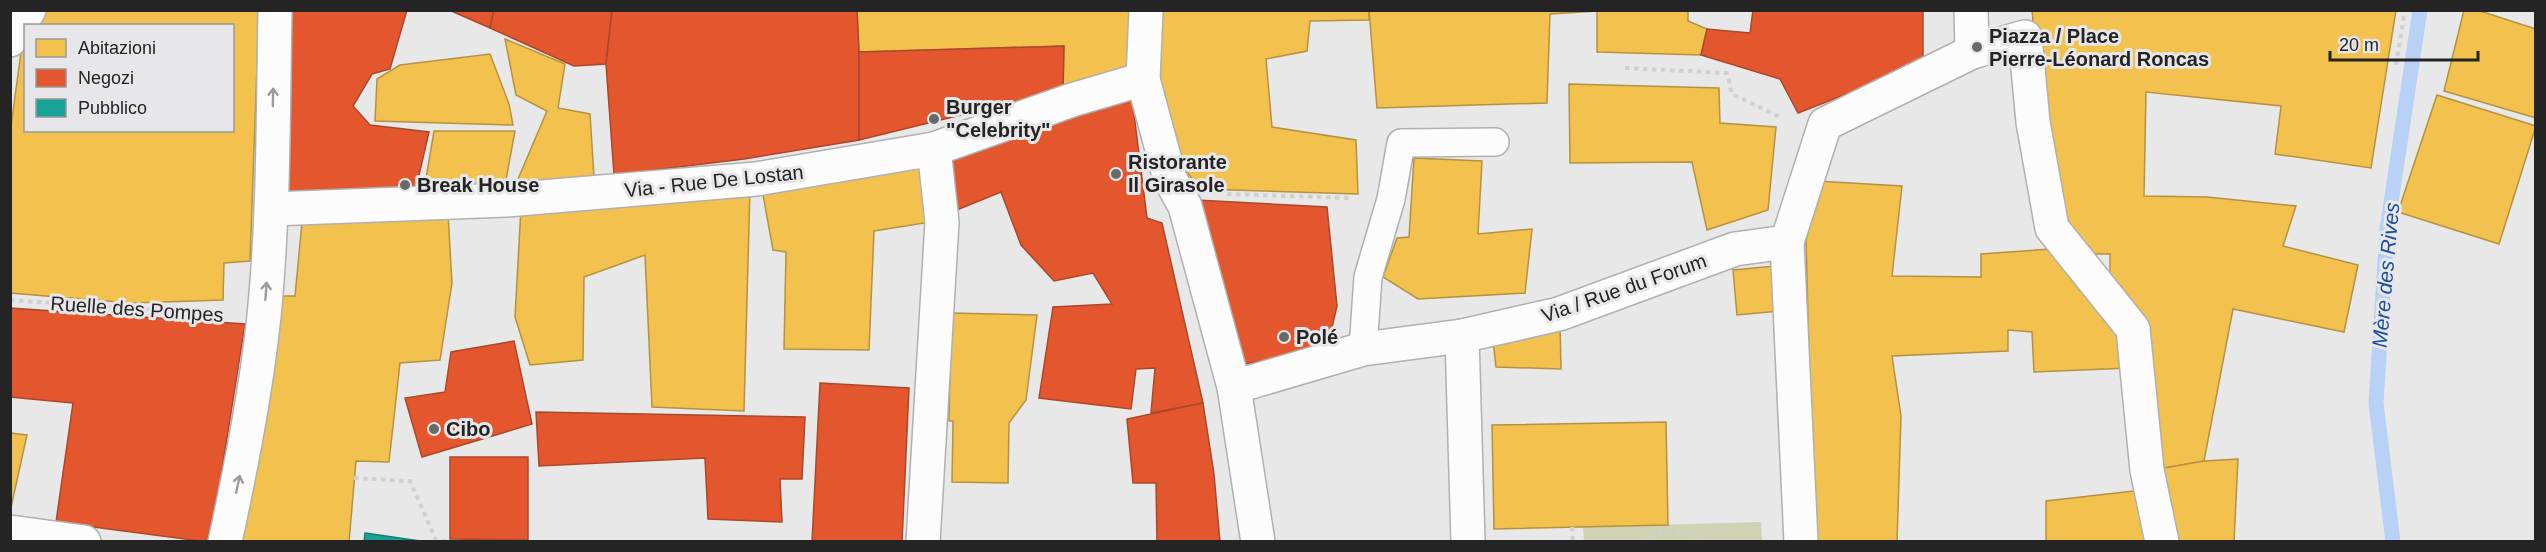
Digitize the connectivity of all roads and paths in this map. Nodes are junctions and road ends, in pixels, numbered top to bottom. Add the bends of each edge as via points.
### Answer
1 (29, 10) edge
2 (275, 10) edge
3 (1146, 10) edge
4 (1971, 10) edge
5 (2405, 10) edge
6 (10, 40) edge
7 (1972, 52) junction
8 (2396, 65) dead end
9 (1625, 68) dead end
10 (1143, 79) junction
11 (1825, 124) junction
12 (1495, 142) dead end
13 (934, 149) junction
14 (1179, 195) junction
15 (1391, 199) junction
16 (272, 209) junction
17 (1787, 242) junction
18 (10, 300) edge
19 (264, 317) junction
20 (1462, 336) junction
21 (1363, 349) junction
22 (1234, 387) junction
23 (354, 478) dead end
24 (1572, 527) dead end
25 (10, 532) edge
26 (84, 542) edge
27 (225, 542) edge
28 (451, 542) edge
29 (923, 542) edge
30 (1258, 542) edge
31 (1468, 542) edge
32 (1573, 542) edge
33 (1642, 542) edge
34 (1706, 542) edge
35 (1801, 542) edge
36 (2162, 542) edge

1 - 6 street
16 -> 2 street
3 - 10 street
4 - 7 street
5 - 8 path
7 - 11 street
7 - 36 street via 2025,37 2033,122 2052,228 2133,329 2147,470
9 - 11 path via 1727,73 1732,94 1798,125
10 - 13 street, Via - Rue De Lostan
10 - 14 street via 1170,179
11 - 17 street
12 - 15 lane via 1401,143
13 - 16 street, Via - Rue De Lostan via 703,185 506,200
13 - 29 street via 942,222
14 - 15 path via 1187,192
14 - 22 street
15 - 21 lane via 1368,277
19 -> 16 street
17 - 20 street, Via / Rue du Forum via 1735,249 1559,314
17 - 35 street
18 - 19 path, Ruelle des Pompes
27 -> 19 street via 248,433
20 - 21 street, Via / Rue du Forum
20 - 31 street
21 - 22 street, Via / Rue du Forum
22 - 30 street
23 - 28 path via 410,481 436,540
24 - 32 path
25 - 26 street
33 - 34 path via 1663,532 1683,532

